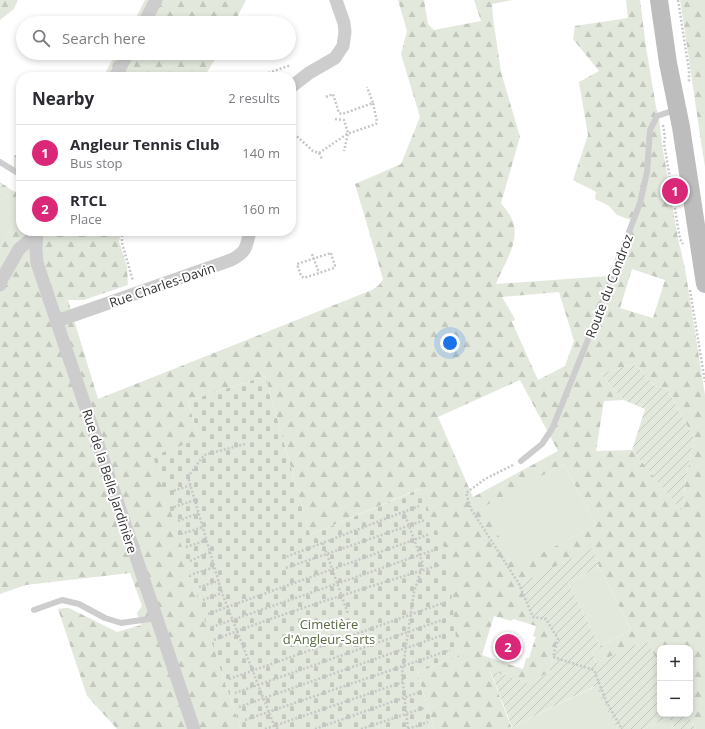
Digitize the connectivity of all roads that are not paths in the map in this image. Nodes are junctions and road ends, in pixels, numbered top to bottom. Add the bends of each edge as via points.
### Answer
1 (156, 0) edge
2 (336, 0) edge
3 (659, 0) edge
4 (148, 16) edge
5 (124, 60) edge
6 (118, 72) edge
7 (296, 82) edge
8 (676, 110) junction
9 (0, 162) edge
10 (16, 172) edge
11 (34, 236) edge
12 (37, 236) edge
13 (249, 236) edge
14 (697, 284) edge
15 (0, 285) edge
16 (57, 321) junction
17 (521, 461) road end
18 (34, 610) dead end
19 (156, 618) junction
20 (194, 729) edge

1 - 4 street
2 - 7 street via 344,23 343,46 335,58
3 - 8 main road
5 - 6 street
8 - 14 main road
8 - 17 lane, Route du Condroz via 657,116 650,130 647,172 640,203 591,332 552,428 542,444
9 - 10 lane
11 - 15 street via 19,249
12 - 16 street, Rue de la Belle Jardinière via 37,263
13 - 16 street, Rue Charles-Davin via 242,254 231,260
16 - 19 street, Rue de la Belle Jardinière
18 - 19 lane via 62,600 79,604 120,623
19 - 20 street, Rue de la Belle Jardinière

